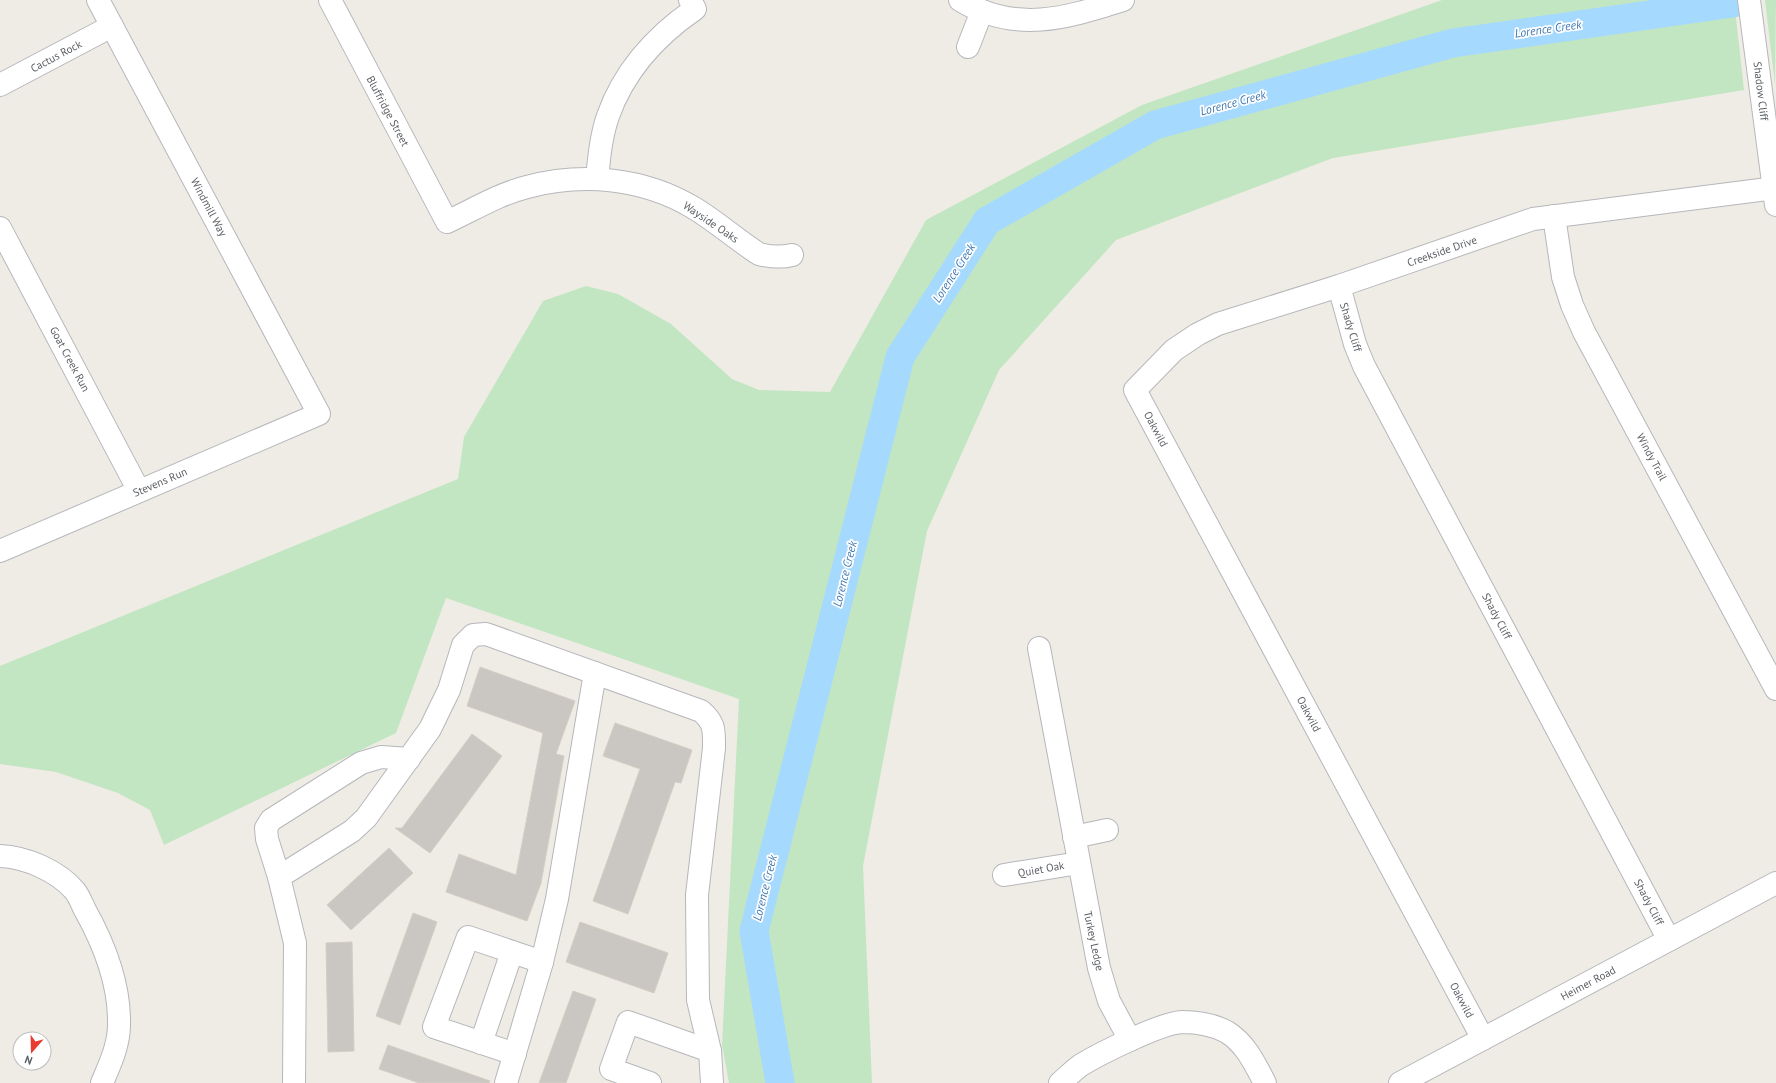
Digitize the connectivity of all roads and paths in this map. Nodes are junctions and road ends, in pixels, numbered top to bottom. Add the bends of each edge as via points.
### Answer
1 (98, 0) edge
2 (330, 0) edge
3 (960, 0) edge
4 (1123, 0) edge
5 (1749, 0) edge
6 (693, 4) edge
7 (982, 11) junction
8 (112, 26) junction
9 (968, 47) dead end
10 (0, 85) edge
11 (597, 179) junction
12 (1775, 194) edge
13 (1554, 216) junction
14 (447, 222) joint
15 (0, 228) edge
16 (792, 255) dead end
17 (1339, 286) junction
18 (1135, 390) joint
19 (319, 414) joint
20 (139, 491) junction
21 (0, 551) edge
22 (1039, 648) dead end
23 (595, 673) junction
24 (1776, 689) edge
25 (409, 760) junction
26 (1107, 830) dead end
27 (1074, 837) junction
28 (0, 856) edge
29 (1079, 863) junction
30 (1004, 875) dead end
31 (279, 877) junction
32 (1776, 884) edge
33 (1669, 940) junction
34 (512, 952) junction
35 (542, 962) junction
36 (1483, 1039) junction
37 (1130, 1040) junction
38 (481, 1043) junction
39 (710, 1051) junction
40 (515, 1054) junction
41 (102, 1083) edge
42 (294, 1083) edge
43 (506, 1083) edge
44 (650, 1083) edge
45 (712, 1083) edge
46 (1060, 1083) edge
47 (1265, 1083) edge
48 (1400, 1083) edge

1 - 8 street, Windmill Way
2 - 14 street, Bluffridge Street
3 - 7 street
4 - 7 street via 1053,20 1022,20
5 - 12 street, Shadow Cliff
6 - 11 street via 653,43 624,82 608,116 601,143
7 - 9 street
8 - 10 street, Cactus Rock
8 - 19 street, Windmill Way
11 - 14 street, Wayside Oaks via 556,181 526,187 505,194
11 - 16 street, Wayside Oaks via 635,184 656,190 695,209 759,254 781,258
12 - 13 street, Creekside Drive
13 - 17 street, Creekside Drive via 1533,219
13 - 24 street, Windy Trail via 1563,277 1584,332
15 - 20 street, Goat Creek Run
17 - 18 street, Creekside Drive via 1218,324 1198,334 1174,350
17 - 33 street, Shady Cliff via 1355,344 1364,366
18 - 36 street, Oakwild
19 - 20 street, Stevens Run
20 - 21 street, Stevens Run
22 - 27 street, Turkey Ledge
23 - 25 street via 486,634 473,635 463,645 449,690 430,729
23 - 35 street via 557,899
23 - 39 street via 701,711 710,718 714,729 698,895 698,1000
25 - 31 street via 366,818 352,831
25 - 31 street via 381,757 361,763 271,820 266,828 267,839
26 - 27 street
27 - 29 street, Turkey Ledge
28 - 41 street via 10,856 44,868 57,876 75,891 92,922 114,979 119,1007 119,1032
29 - 30 street, Quiet Oak
29 - 37 street, Turkey Ledge via 1099,968 1109,1001
31 - 42 street via 295,943
32 - 33 street, Heimer Road
33 - 36 street, Heimer Road
34 - 35 street
34 - 38 street
34 - 38 street via 468,937 434,1027
35 - 40 street
36 - 48 street, Heimer Road
37 - 46 street via 1081,1066
37 - 47 street via 1181,1022 1204,1024 1226,1032 1244,1047
38 - 40 street
39 - 44 street via 628,1022 611,1069
39 - 45 street
40 - 43 street

